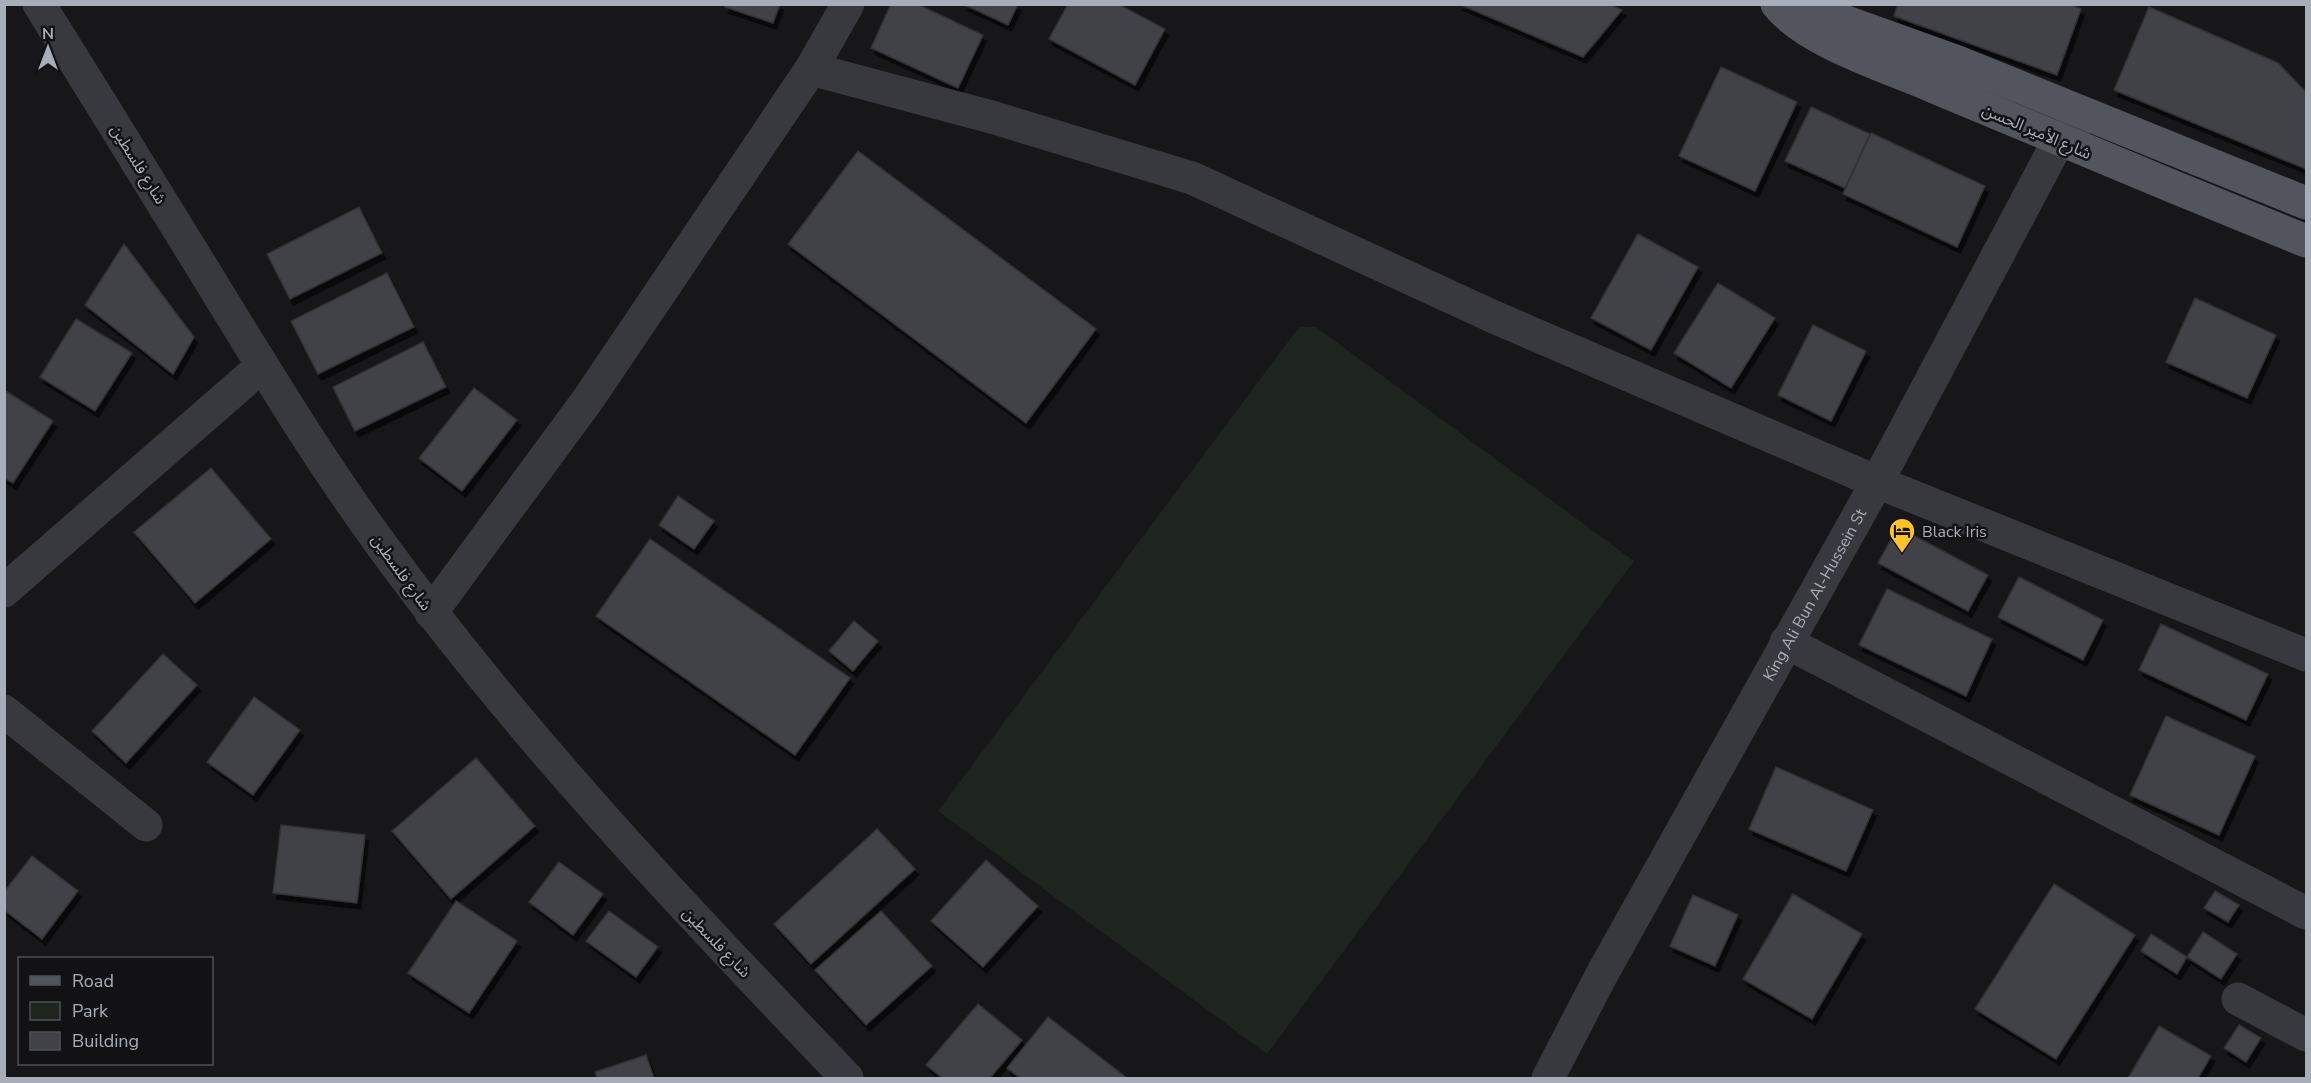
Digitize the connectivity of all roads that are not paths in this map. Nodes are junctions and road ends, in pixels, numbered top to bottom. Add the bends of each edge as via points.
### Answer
1 (39, 4) edge
2 (848, 4) edge
3 (1777, 4) edge
4 (1790, 4) edge
5 (1837, 22) edge
6 (811, 69) junction
7 (2085, 114) junction
8 (2058, 140) junction
9 (2307, 203) edge
10 (2307, 241) edge
11 (262, 366) junction
12 (1877, 482) junction
13 (4, 591) edge
14 (431, 613) junction
15 (1786, 642) junction
16 (2307, 655) edge
17 (4, 711) edge
18 (146, 825) dead end
19 (2307, 913) edge
20 (2238, 999) dead end
21 (2307, 1035) edge
22 (847, 1078) edge
23 (1548, 1078) edge

1 - 11 street, شارع فلسطين
2 - 6 street
3 - 5 main road, شارع الأمير الحسن via 1785,15
4 - 5 main road, شارع الأمير الحسن
5 - 7 main road, شارع الأمير الحسن via 1958,62
5 - 8 main road, شارع الأمير الحسن
6 - 12 street via 995,118 1192,177 1494,317
6 - 14 street via 589,398
7 - 8 street, King Ali Bun Al-Hussein St
7 - 9 main road, شارع الأمير الحسن
8 - 10 main road, شارع الأمير الحسن
8 - 12 street, King Ali Bun Al-Hussein St
11 - 13 street
11 - 14 street, شارع فلسطين via 364,521
12 - 15 street, King Ali Bun Al-Hussein St
12 - 16 street
14 - 22 street, شارع فلسطين via 503,704 596,810 693,918
15 - 19 street
15 - 23 street, King Ali Bun Al-Hussein St
17 - 18 street
20 - 21 street

